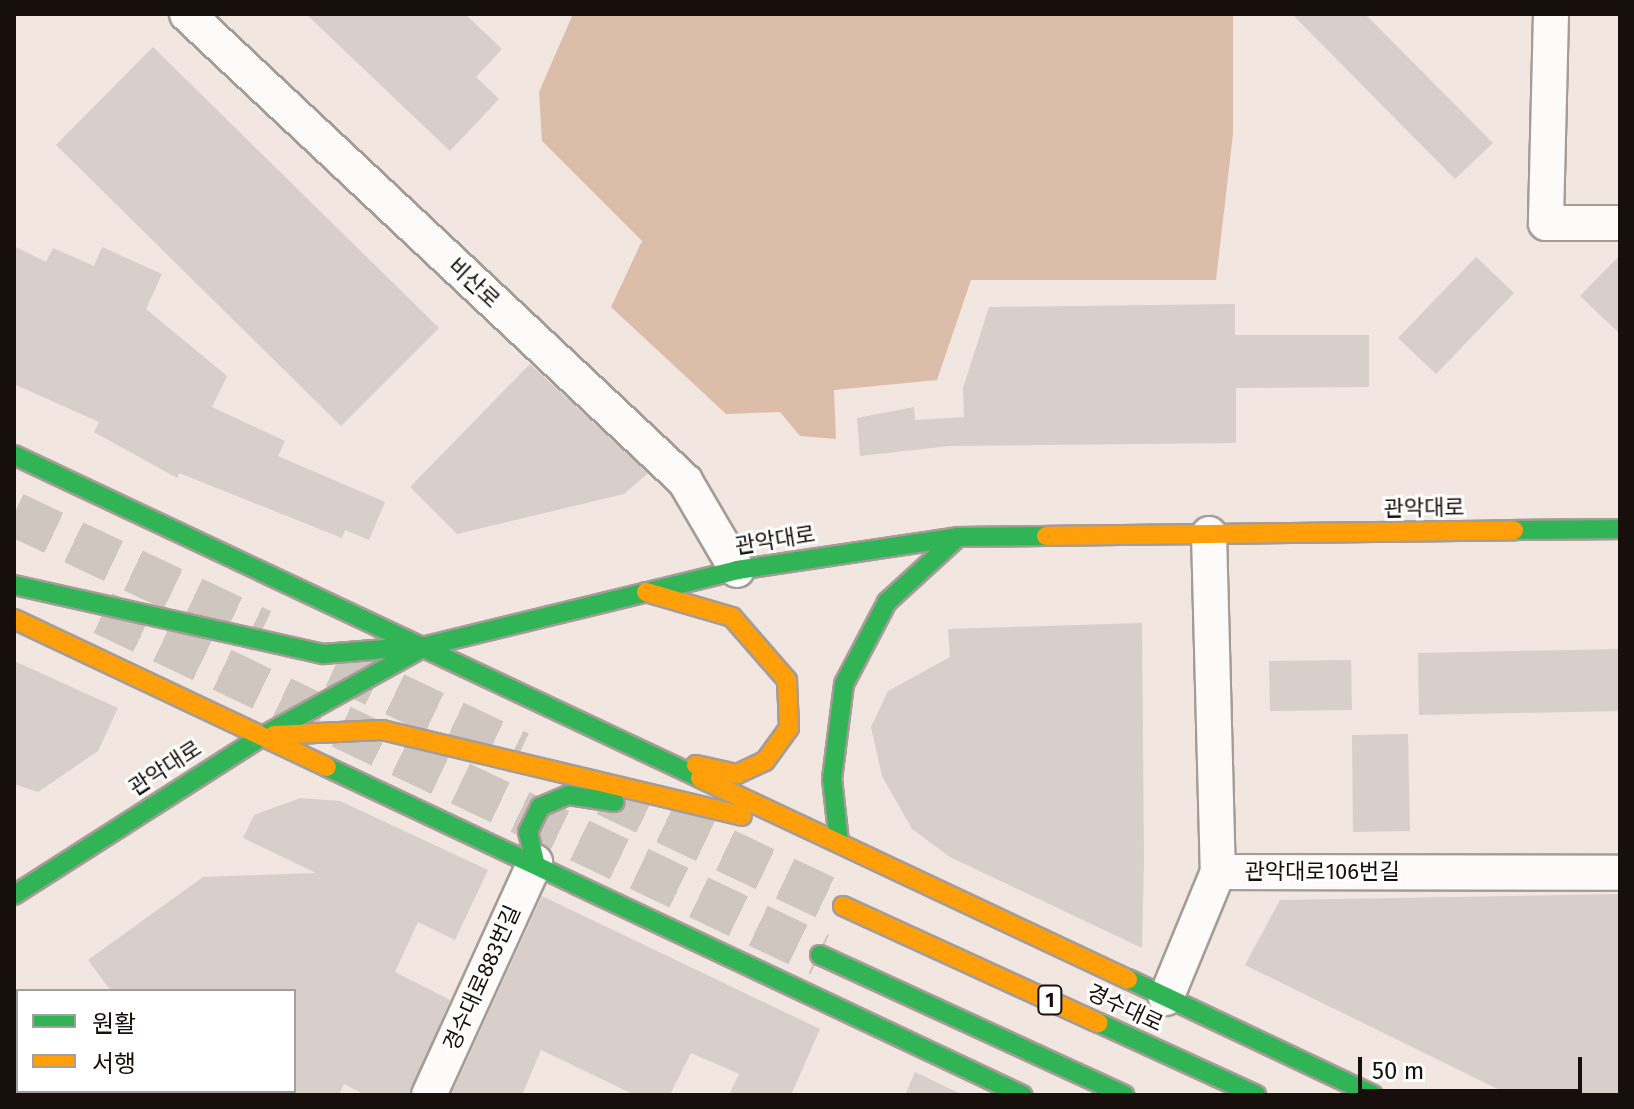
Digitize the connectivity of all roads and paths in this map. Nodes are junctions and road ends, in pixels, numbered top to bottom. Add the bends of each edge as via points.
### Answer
1 (187, 14) edge
2 (1551, 14) edge
3 (1620, 223) edge
4 (14, 455) edge
5 (1620, 529) edge
6 (1209, 534) junction
7 (958, 537) junction
8 (737, 570) junction
9 (14, 585) edge
10 (640, 590) junction
11 (14, 619) edge
12 (426, 646) junction
13 (263, 736) junction
14 (668, 758) junction
15 (668, 796) junction
16 (839, 842) junction
17 (535, 862) junction
18 (1218, 872) junction
19 (1620, 873) edge
20 (14, 895) edge
21 (843, 906) tunnel mouth
22 (820, 955) tunnel mouth
23 (1166, 998) junction
24 (429, 1095) edge
25 (1022, 1095) edge
26 (1124, 1095) edge
27 (1256, 1095) edge
28 (1373, 1095) edge

1 - 8 street, 비산로 via 685,481
2 - 3 street via 1546,223
4 - 12 main road
5 - 6 main road, 관악대로
6 - 7 main road, 관악대로
6 - 18 street, 관악대로106번길
7 - 8 main road, 관악대로
7 - 16 main road via 887,602 844,684 832,779
8 - 10 main road, 관악대로
9 - 12 main road via 323,654
10 - 12 main road, 관악대로
10 - 14 main road via 732,617 787,680 789,728 765,761 737,774
11 - 13 main road
12 - 13 main road, 관악대로
12 - 14 main road
13 - 15 main road via 382,730
13 - 17 main road
13 - 20 main road, 관악대로
14 - 16 main road
15 - 16 main road
15 - 17 main road via 616,802 568,795 540,807 528,832
16 - 23 main road
17 - 24 street, 경수대로883번길
17 - 25 main road
18 - 19 street, 관악대로106번길
18 - 23 street
21 - 27 main road, 경수대로 / 1
22 - 26 main road
23 - 28 main road

